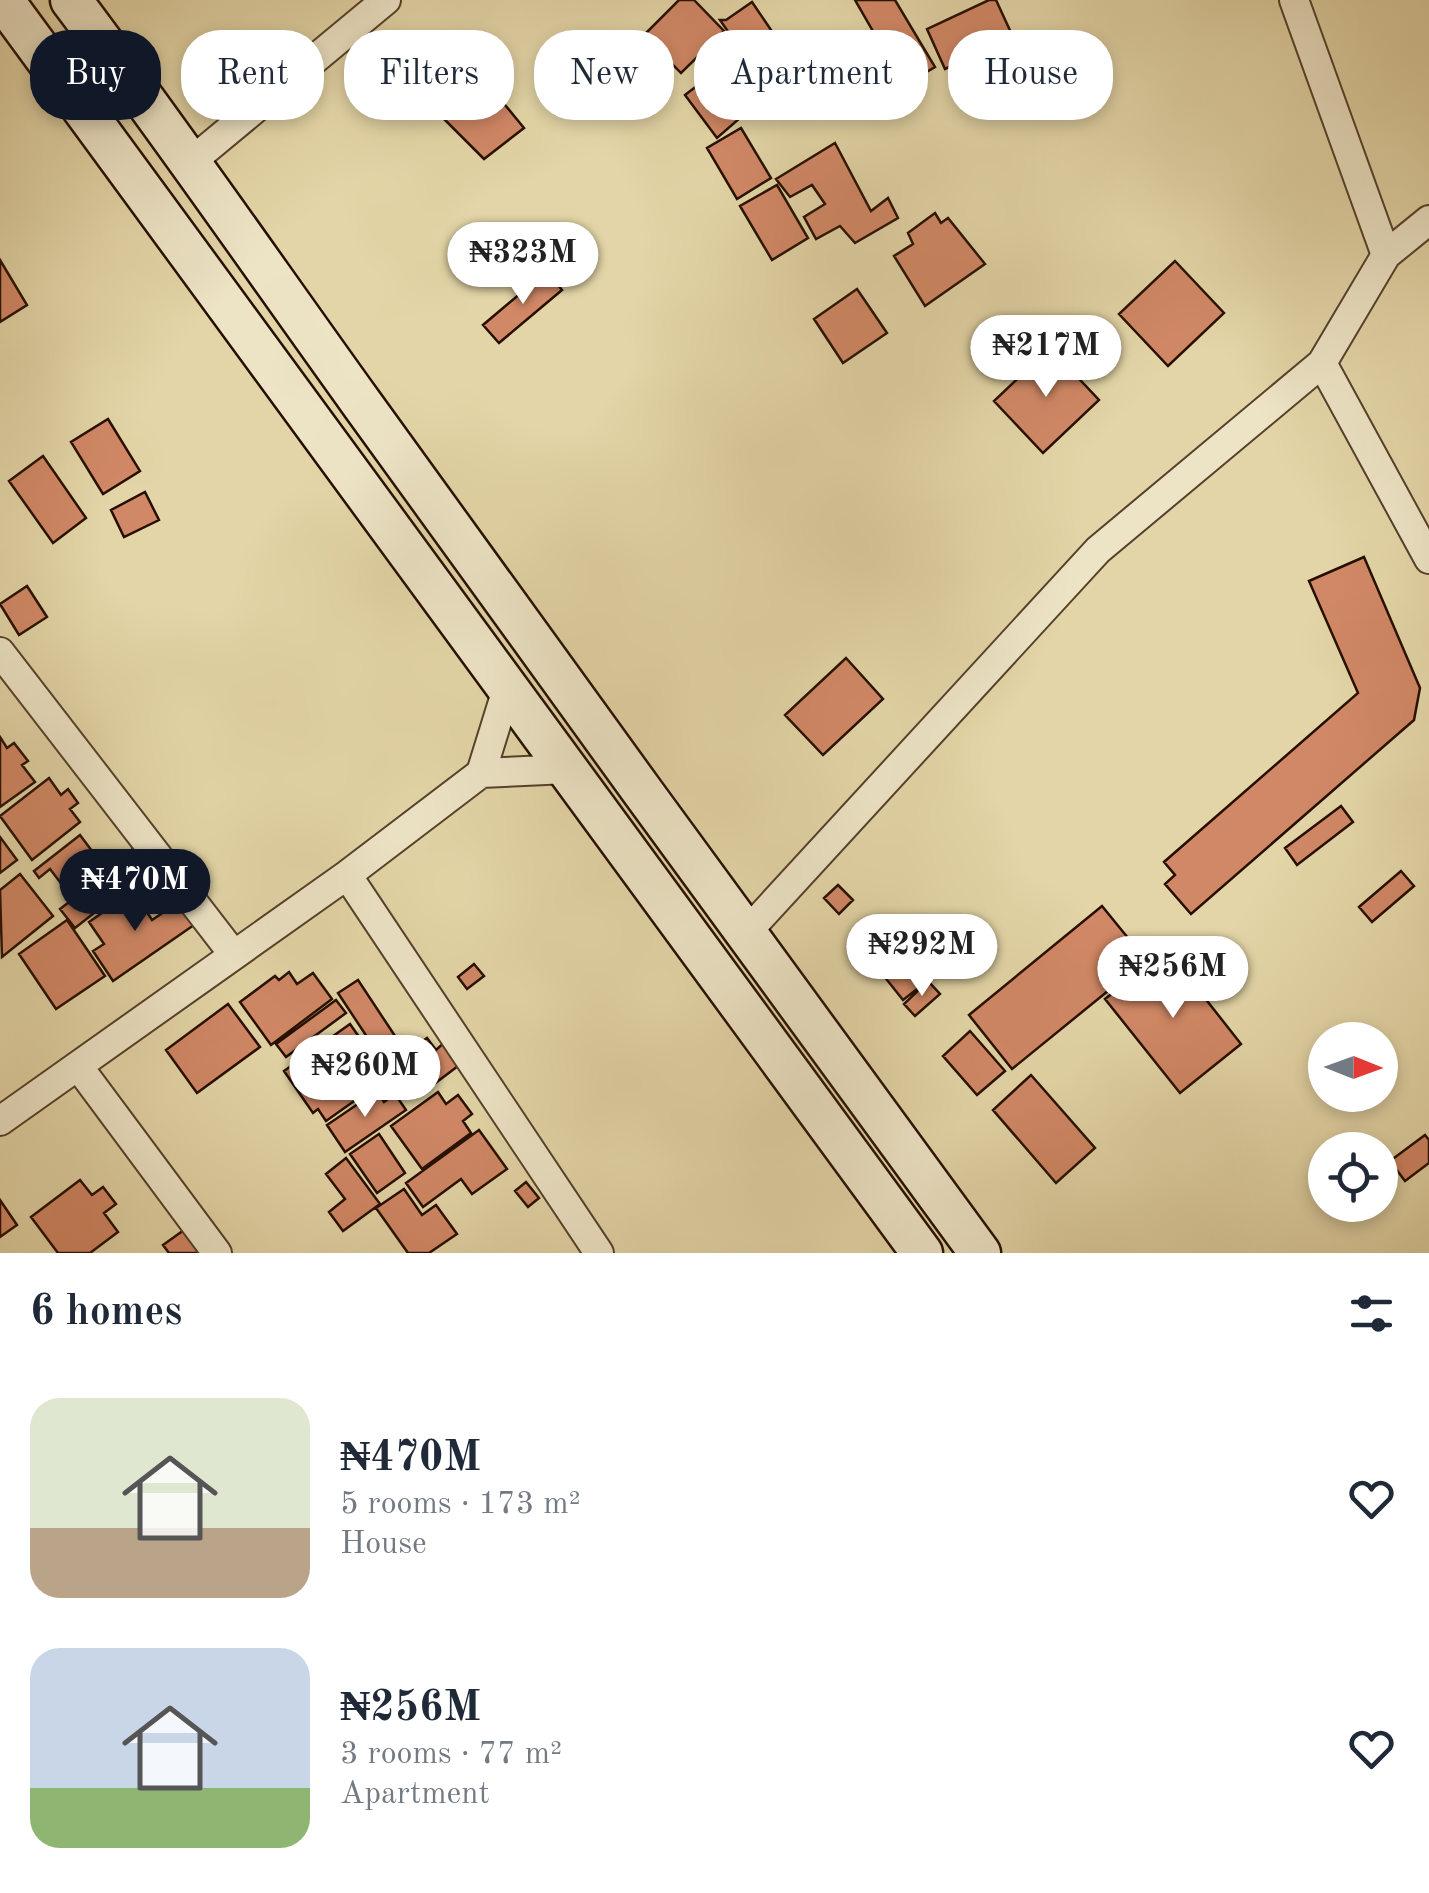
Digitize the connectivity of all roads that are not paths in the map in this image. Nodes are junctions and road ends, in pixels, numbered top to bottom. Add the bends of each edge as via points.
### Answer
1 (4, 0) edge
2 (72, 0) edge
3 (386, 0) edge
4 (1294, 0) edge
5 (352, 14) edge
6 (192, 161) junction
7 (1429, 220) edge
8 (1386, 254) junction
9 (311, 333) junction
10 (1322, 364) junction
11 (274, 366) junction
12 (1429, 559) edge
13 (4, 666) edge
14 (508, 686) junction
15 (568, 769) junction
16 (481, 772) junction
17 (346, 874) junction
18 (745, 934) junction
19 (234, 954) junction
20 (78, 1066) junction
21 (0, 1121) edge
22 (217, 1253) edge
23 (599, 1253) edge
24 (922, 1253) edge
25 (980, 1253) edge

1 - 11 main road
2 - 6 main road
3 - 5 street
4 - 8 street
5 - 6 street
6 - 9 main road
7 - 8 street
8 - 10 street
9 - 11 main road
9 - 18 main road
10 - 12 street
10 - 18 street via 1098,550
11 - 14 main road
13 - 19 street
14 - 15 main road
14 - 16 street
15 - 16 street
15 - 24 main road
16 - 17 street
17 - 19 street
17 - 23 street
18 - 25 main road
19 - 20 street
20 - 21 street
20 - 22 street

